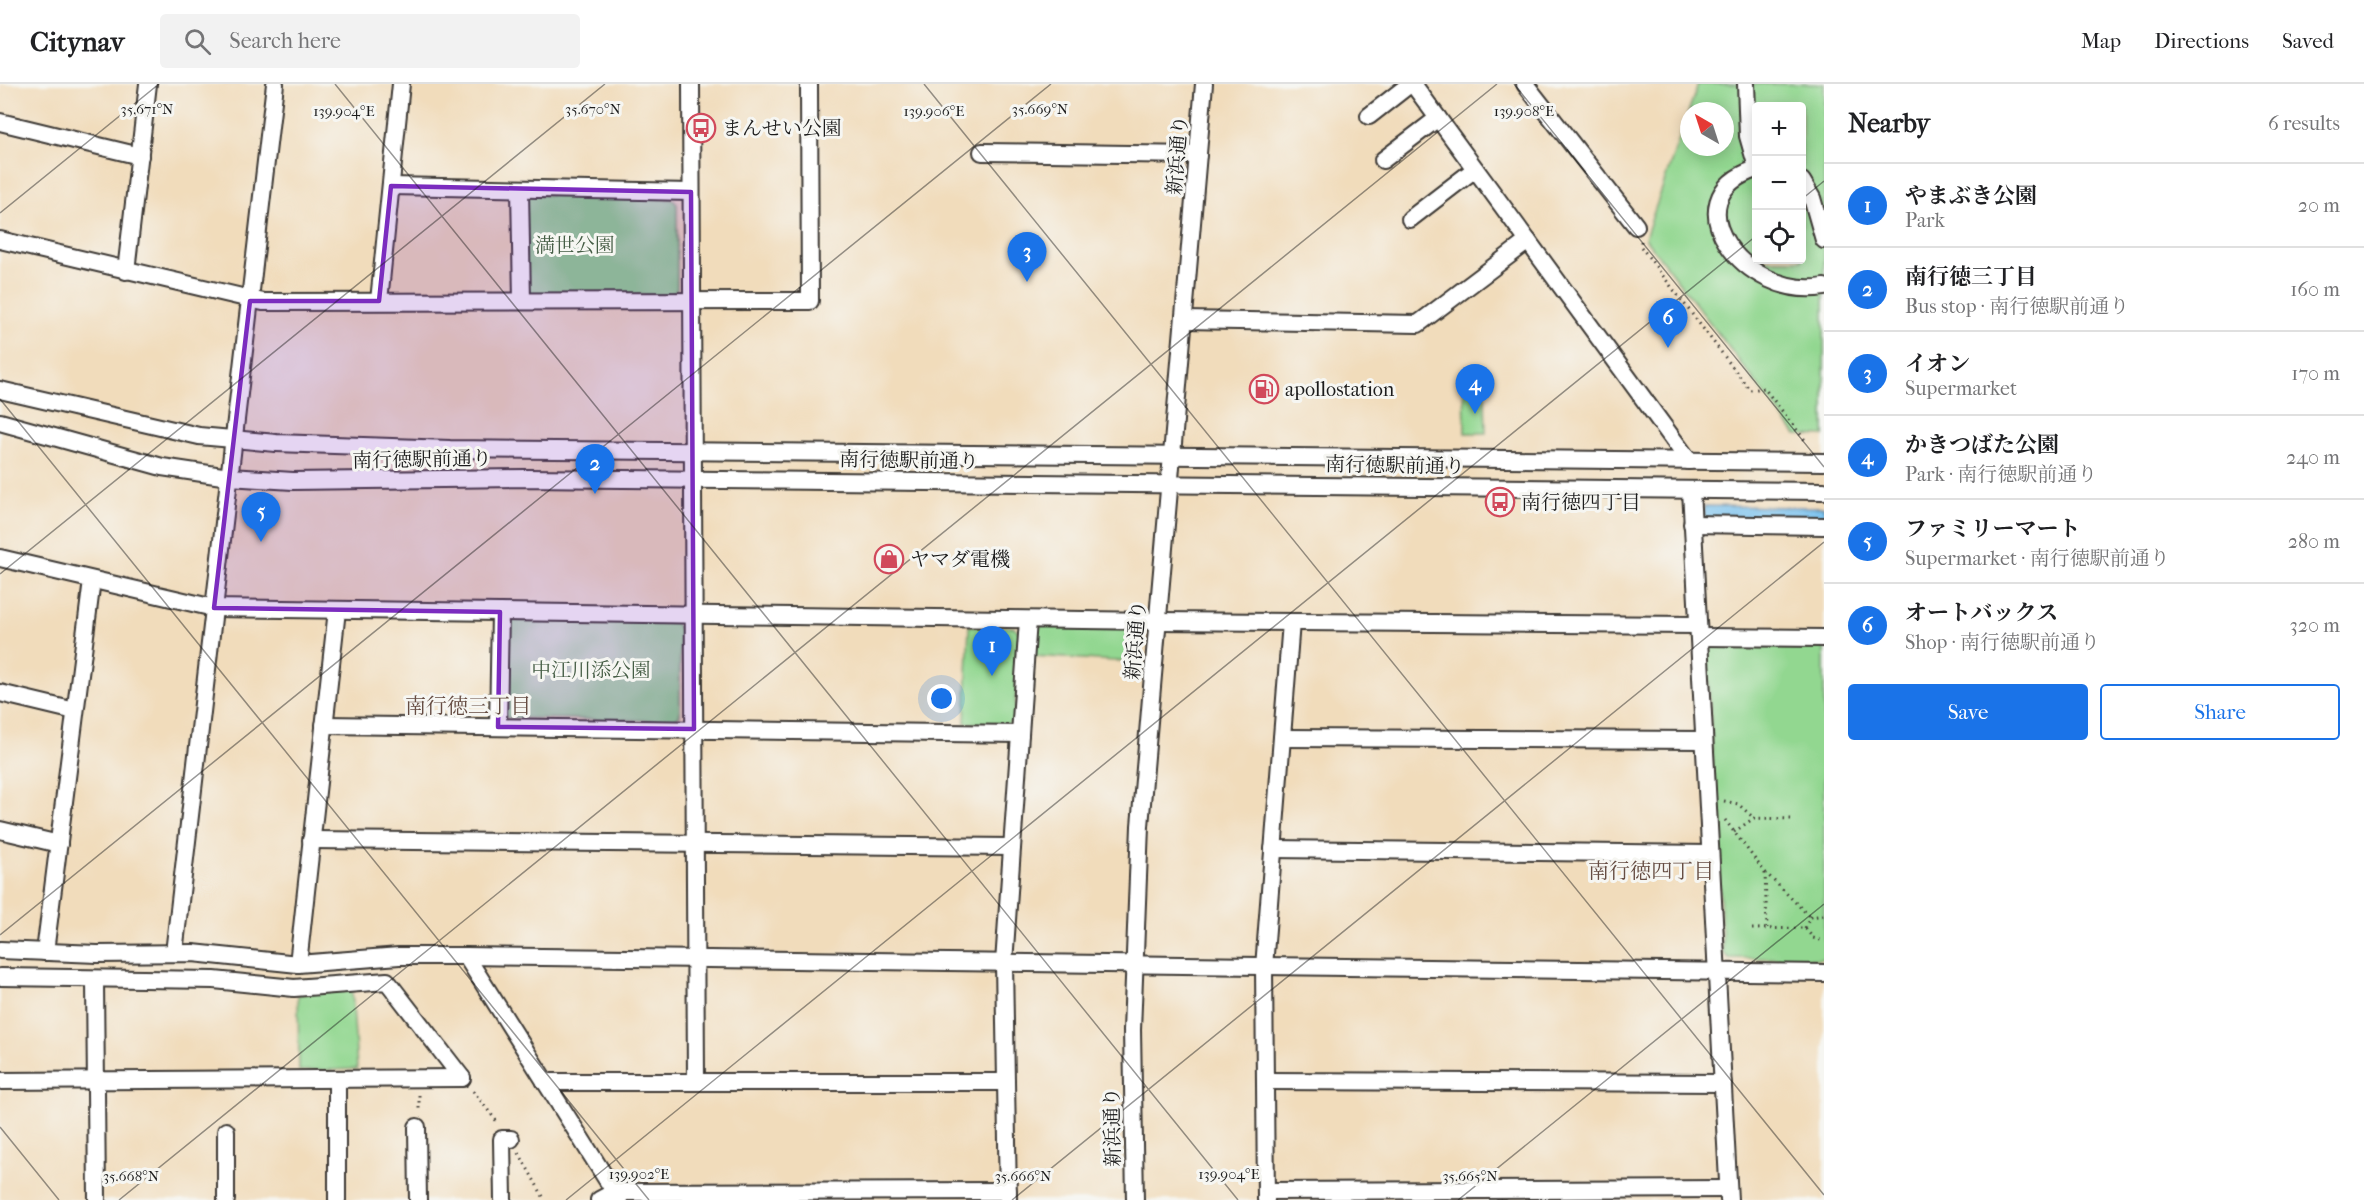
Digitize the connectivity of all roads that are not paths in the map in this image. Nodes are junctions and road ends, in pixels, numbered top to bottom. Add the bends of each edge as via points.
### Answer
1 (148, 84) edge
2 (275, 84) edge
3 (401, 84) edge
4 (691, 84) edge
5 (809, 84) edge
6 (1204, 84) edge
7 (1411, 84) edge
8 (1526, 84) edge
9 (1746, 84) edge
10 (1369, 116) dead end
11 (1438, 118) junction
12 (0, 122) edge
13 (982, 152) dead end
14 (1198, 155) junction
15 (140, 156) junction
16 (1754, 156) edge
17 (1383, 160) dead end
18 (1475, 169) junction
19 (1752, 171) edge
20 (391, 186) junction
21 (1806, 188) edge
22 (520, 189) junction
23 (691, 192) junction
24 (1410, 219) dead end
25 (1636, 226) dead end
26 (0, 240) edge
27 (1824, 240) edge
28 (1528, 241) junction
29 (126, 271) junction
30 (1824, 287) edge
31 (250, 301) junction
32 (379, 301) junction
33 (522, 301) junction
34 (692, 301) junction
35 (1184, 320) junction
36 (0, 390) edge
37 (0, 422) edge
38 (233, 441) junction
39 (693, 451) junction
40 (1172, 457) junction
41 (1689, 461) junction
42 (1824, 462) edge
43 (229, 477) junction
44 (693, 479) junction
45 (1170, 484) junction
46 (1691, 490) junction
47 (1824, 490) edge
48 (1692, 524) junction
49 (1824, 525) edge
50 (0, 558) edge
51 (92, 580) junction
52 (214, 608) junction
53 (337, 610) junction
54 (500, 612) junction
55 (693, 614) junction
56 (1029, 620) junction
57 (1158, 621) junction
58 (1291, 622) junction
59 (1698, 631) junction
60 (1824, 638) edge
61 (0, 693) edge
62 (75, 711) junction
63 (324, 726) junction
64 (498, 727) junction
65 (694, 729) junction
66 (1020, 734) junction
67 (1282, 738) junction
68 (1704, 740) junction
69 (0, 830) edge
70 (311, 840) junction
71 (58, 843) junction
72 (694, 844) junction
73 (1012, 847) junction
74 (1273, 849) junction
75 (1710, 854) junction
76 (0, 950) edge
77 (45, 952) junction
78 (174, 953) junction
79 (466, 956) junction
80 (694, 959) junction
81 (1004, 963) junction
82 (298, 964) junction
83 (1134, 965) junction
84 (1264, 966) junction
85 (1717, 972) junction
86 (1824, 973) edge
87 (0, 976) edge
88 (95, 980) junction
89 (337, 1079) junction
90 (96, 1080) junction
91 (0, 1081) edge
92 (1265, 1081) junction
93 (545, 1082) junction
94 (696, 1082) junction
95 (1006, 1082) junction
96 (1722, 1083) junction
97 (417, 1127) road end
98 (226, 1131) dead end
99 (511, 1139) dead end
100 (1008, 1195) edge
101 (1266, 1195) edge
102 (1728, 1195) edge
103 (611, 1197) edge
104 (97, 1200) edge
105 (226, 1200) edge
106 (338, 1200) edge
107 (418, 1200) edge
108 (503, 1200) edge
109 (1135, 1200) edge

1 - 15 street
2 - 31 street
3 - 20 street
4 - 23 street
5 - 34 street via 810,302
6 - 14 street, 新浜通り
7 - 10 street
7 - 11 street
8 - 25 street
9 - 16 street via 1748,136
11 - 17 street
11 - 18 street
12 - 15 street
13 - 14 street
14 - 35 street, 新浜通り
15 - 29 street
18 - 24 street
18 - 28 street
19 - 30 street via 1732,182 1724,193 1718,216 1726,245 1760,274 1791,288
20 - 22 street
20 - 32 street
21 - 27 street
22 - 23 street
22 - 33 street
23 - 34 street
26 - 29 street
28 - 35 street via 1418,324
28 - 41 street
29 - 31 street
31 - 32 street
31 - 38 street
32 - 33 street
33 - 34 street
34 - 39 street
35 - 40 street, 新浜通り
36 - 38 street, 南行徳駅前通り via 166,430
37 - 43 street, 南行徳駅前通り via 139,462
38 - 39 street, 南行徳駅前通り via 428,449
38 - 43 street
39 - 40 street, 南行徳駅前通り
39 - 44 street
40 - 41 street, 南行徳駅前通り
40 - 45 street, 新浜通り
41 - 42 street, 南行徳駅前通り
43 - 44 street, 南行徳駅前通り via 293,481
43 - 52 street
44 - 45 street, 南行徳駅前通り
44 - 55 street
45 - 46 street, 南行徳駅前通り
45 - 57 street, 新浜通り
46 - 47 street, 南行徳駅前通り
46 - 48 street
48 - 49 street
48 - 59 street
50 - 51 street
51 - 52 street
51 - 62 street
52 - 53 street
52 - 78 street
53 - 54 street
53 - 63 street
54 - 55 street
54 - 64 street
55 - 56 street
55 - 65 street
56 - 57 street
56 - 66 street
57 - 58 street
57 - 83 street, 新浜通り via 1140,826
58 - 59 street
58 - 67 street
59 - 60 street
59 - 68 street
61 - 62 street
62 - 71 street
63 - 64 street
63 - 70 street
64 - 65 street
65 - 66 street
65 - 72 street
66 - 73 street
67 - 68 street
67 - 74 street
68 - 75 street via 1717,819
69 - 71 street
70 - 72 street
70 - 82 street
71 - 77 street
72 - 73 street
72 - 80 street
73 - 81 street
74 - 75 street
74 - 84 street
75 - 85 street
76 - 77 street
77 - 78 street
78 - 82 street
79 - 80 street
79 - 82 street via 399,956
79 - 93 street
80 - 81 street
80 - 94 street
81 - 83 street
81 - 95 street
83 - 84 street
83 - 109 street, 新浜通り
84 - 85 street
84 - 92 street
85 - 86 street
85 - 96 street
87 - 88 street
88 - 89 street via 214,980 294,988 387,981 462,1078
88 - 90 street
89 - 90 street
89 - 106 street
90 - 91 street
90 - 104 street
92 - 96 street
92 - 101 street
93 - 94 street
93 - 103 street
94 - 95 street
95 - 100 street
96 - 102 street
97 - 107 street
98 - 105 street
99 - 108 street via 502,1139
100 - 103 street
101 - 102 street

